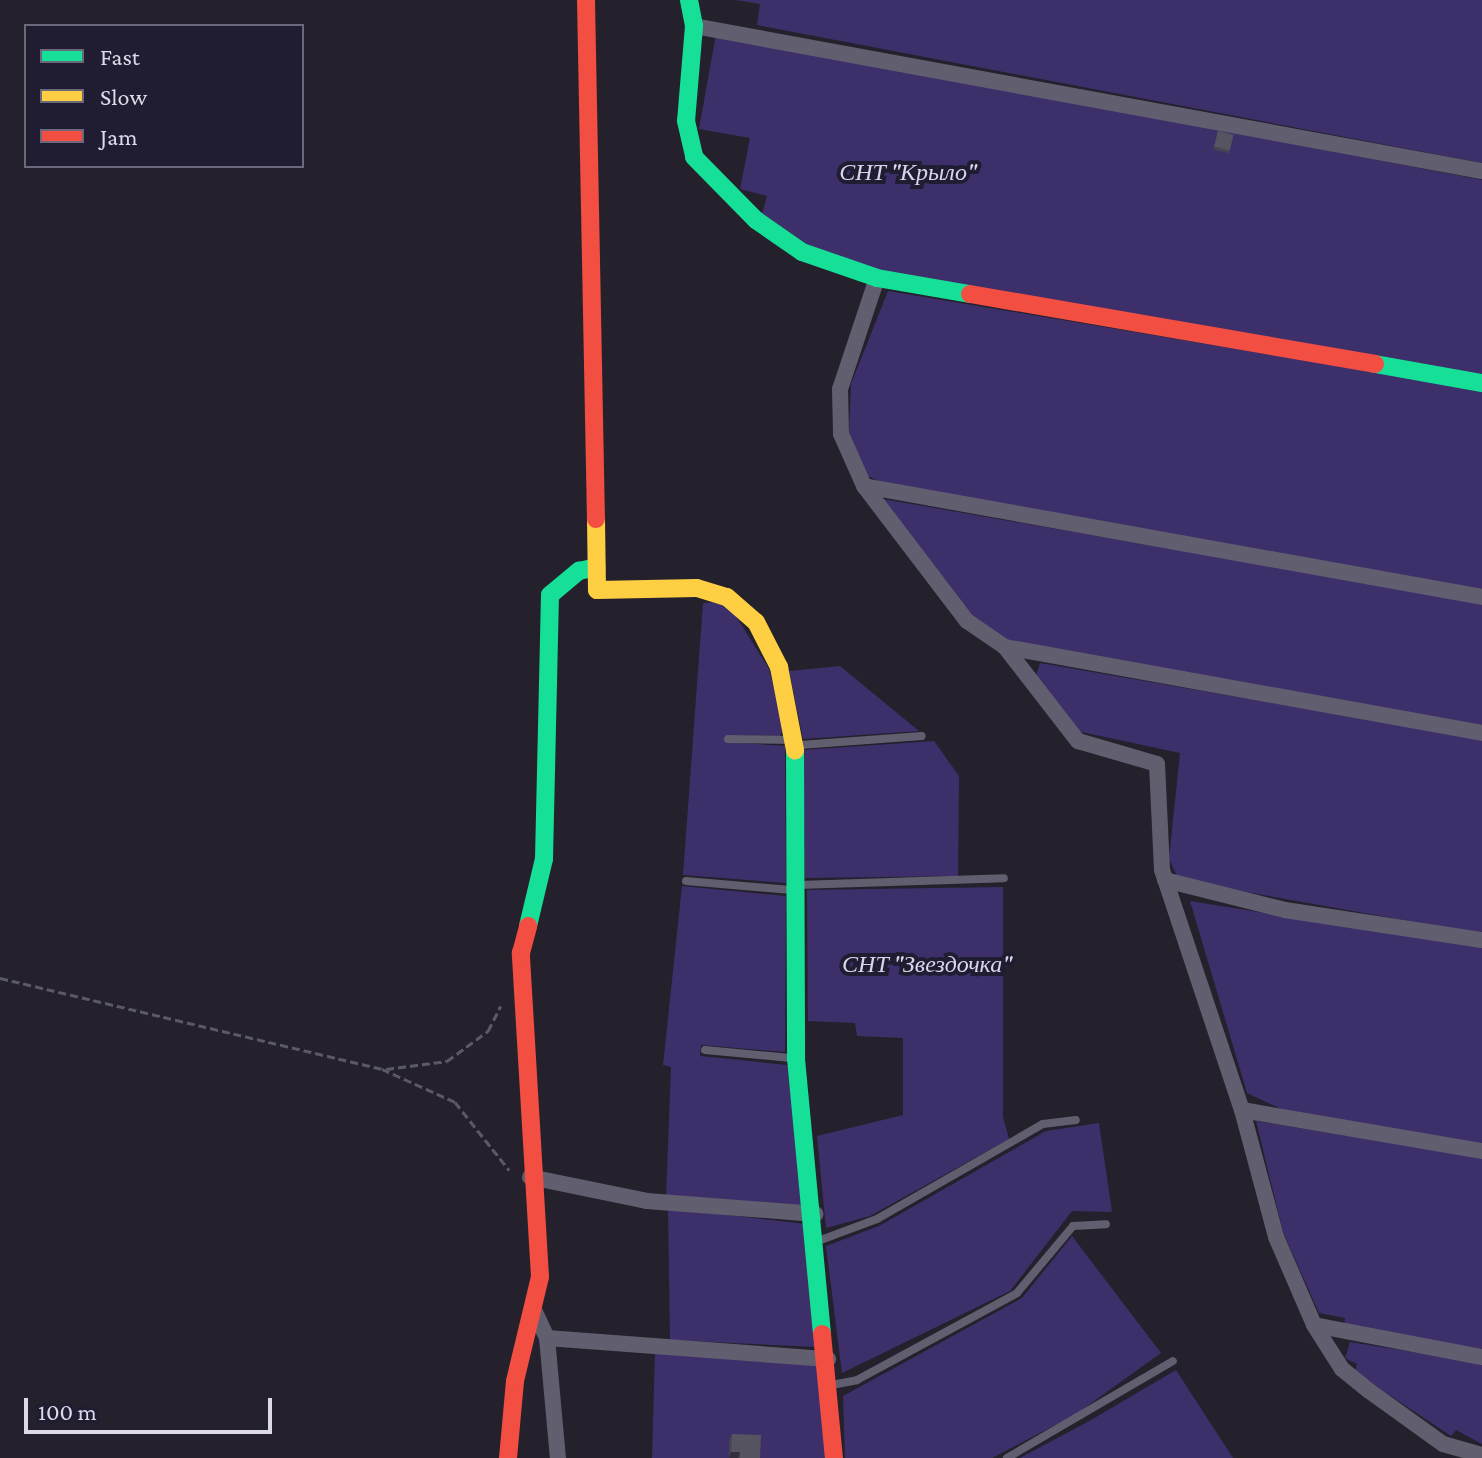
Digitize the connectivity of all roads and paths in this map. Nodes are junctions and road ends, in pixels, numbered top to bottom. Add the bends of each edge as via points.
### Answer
1 (586, 0) edge
2 (689, 0) edge
3 (694, 26) junction
4 (1482, 171) edge
5 (877, 278) junction
6 (1482, 383) edge
7 (864, 486) junction
8 (597, 567) junction
9 (1482, 597) edge
10 (1005, 647) junction
11 (1482, 733) edge
12 (922, 736) dead end
13 (728, 739) dead end
14 (794, 743) junction
15 (1004, 878) dead end
16 (1165, 880) junction
17 (686, 881) dead end
18 (797, 888) junction
19 (1482, 940) edge
20 (0, 978) edge
21 (508, 993) dead end
22 (705, 1050) dead end
23 (796, 1059) junction
24 (382, 1069) junction
25 (1242, 1110) junction
26 (1076, 1120) dead end
27 (1482, 1151) edge
28 (511, 1172) dead end
29 (530, 1177) junction
30 (816, 1214) junction
31 (1106, 1224) dead end
32 (818, 1241) junction
33 (534, 1310) junction
34 (1314, 1325) junction
35 (547, 1338) junction
36 (1482, 1357) edge
37 (828, 1359) junction
38 (1173, 1361) dead end
39 (831, 1385) junction
40 (1482, 1455) edge
41 (508, 1458) edge
42 (558, 1458) edge
43 (834, 1458) edge
44 (1007, 1458) edge

1 - 8 street
2 - 3 street
3 - 4 street
3 - 5 street via 686,121 694,157 756,220 802,252
5 - 6 street
5 - 7 street via 840,389 841,434
7 - 9 street
7 - 10 street via 967,621
8 - 14 street via 597,590 697,588 747,610 773,652
8 - 29 street via 579,571 550,595 545,623 544,859 521,953
10 - 11 street
10 - 16 street via 1078,741 1157,764
12 - 14 lane
13 - 14 lane
14 - 18 street
15 - 18 lane
16 - 19 street via 1285,910
16 - 25 street
17 - 18 lane
18 - 23 street
20 - 24 path
21 - 24 path via 488,1031 447,1061
22 - 23 lane
23 - 30 street
24 - 28 path via 455,1102
25 - 27 street
25 - 34 street via 1276,1237
26 - 32 lane via 1043,1124 877,1219
29 - 30 street via 647,1201
29 - 33 street via 540,1277
30 - 32 street
31 - 39 lane via 1073,1226 1017,1293 857,1380
32 - 37 street
33 - 35 street
33 - 41 street via 515,1381
34 - 36 street
34 - 40 street via 1342,1369 1368,1390 1443,1444
35 - 37 street
35 - 42 street
37 - 39 street
38 - 44 lane
39 - 43 street

